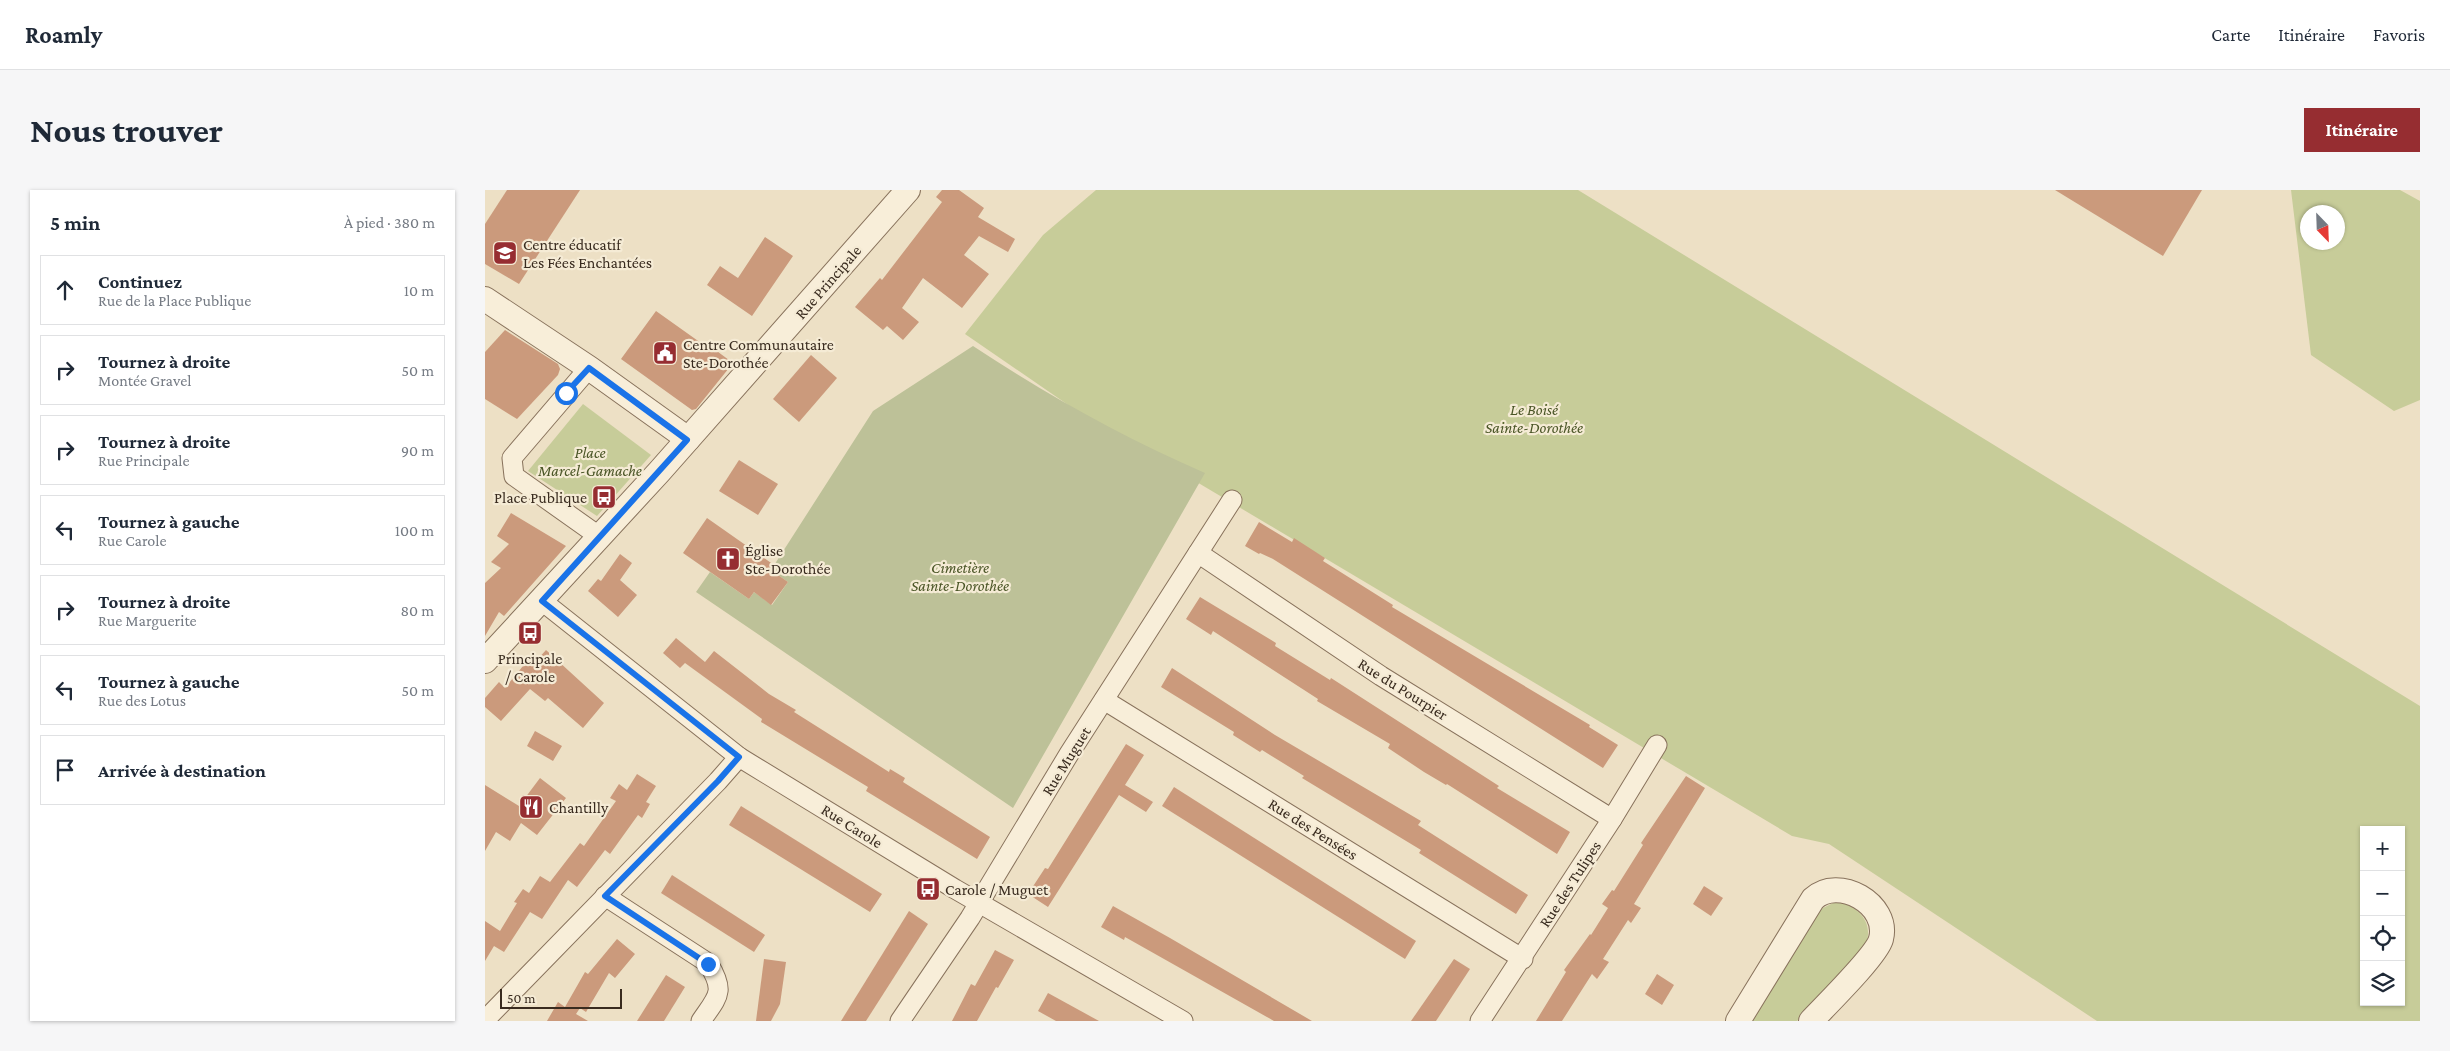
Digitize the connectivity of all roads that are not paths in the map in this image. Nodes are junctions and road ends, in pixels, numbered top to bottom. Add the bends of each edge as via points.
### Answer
1 (908, 190) edge
2 (485, 299) edge
3 (589, 368) junction
4 (687, 440) junction
5 (1232, 500) dead end
6 (600, 537) junction
7 (1198, 553) junction
8 (542, 601) junction
9 (485, 661) edge
10 (1104, 700) junction
11 (1657, 745) dead end
12 (739, 757) junction
13 (1612, 819) junction
14 (605, 896) junction
15 (979, 903) junction
16 (1523, 959) junction
17 (485, 1020) edge
18 (701, 1021) edge
19 (900, 1021) edge
20 (1183, 1021) edge
21 (1480, 1021) edge
22 (1738, 1021) edge
23 (1811, 1021) edge

1 - 4 street, Rue Principale
2 - 3 street
3 - 4 street
3 - 6 street via 512,458 514,476
4 - 6 street, Rue Principale
5 - 7 street, Rue Muguet
6 - 8 street, Rue Principale
7 - 10 street, Rue Muguet
7 - 13 street, Rue du Pourpier via 1381,676
8 - 9 street, Rue Principale
8 - 12 street, Rue Carole
10 - 15 street, Rue Muguet
10 - 16 street, Rue des Pensées
11 - 13 street, Rue des Tulipes
12 - 14 street
12 - 15 street, Rue Carole
13 - 16 street, Rue des Tulipes
14 - 17 street
14 - 18 street via 708,964 719,980 717,998
15 - 19 street, Rue Muguet
15 - 20 street, Rue Carole
16 - 21 street, Rue des Tulipes
22 - 23 street via 1813,899 1829,891 1852,893 1875,909 1881,921 1882,938 1870,956

